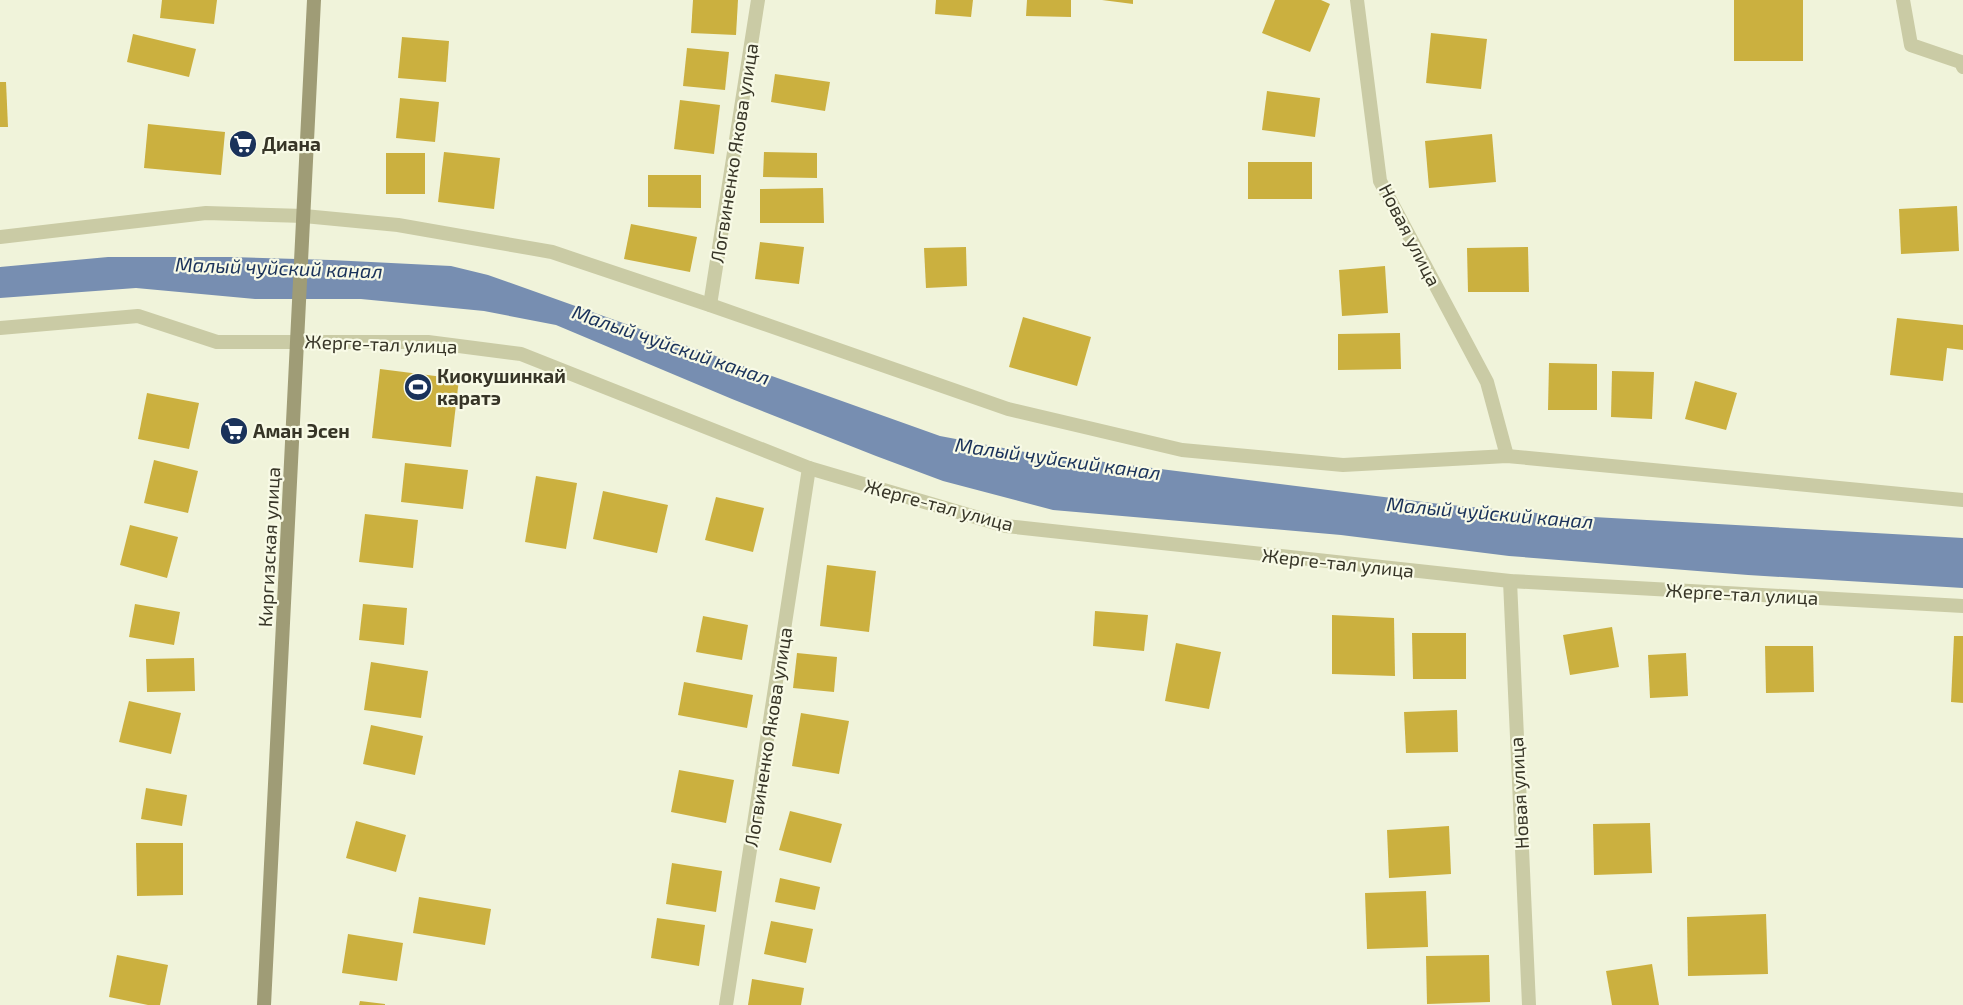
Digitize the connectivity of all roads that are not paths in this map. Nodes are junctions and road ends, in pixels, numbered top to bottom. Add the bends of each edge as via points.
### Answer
1 (314, 0) edge
2 (758, 0) edge
3 (1357, 0) edge
4 (1903, 0) edge
5 (1963, 67) edge
6 (304, 216) junction
7 (0, 237) edge
8 (710, 305) junction
9 (0, 328) edge
10 (298, 340) junction
11 (1507, 456) junction
12 (809, 468) junction
13 (1963, 500) edge
14 (1510, 582) junction
15 (1963, 606) edge
16 (264, 1005) edge
17 (726, 1005) edge
18 (1529, 1005) edge

1 - 6 main road, Киргизская улица
2 - 8 street, Логвиненко Якова улица
3 - 11 street, Новая улица via 1380,181 1488,382
4 - 5 street via 1911,45 1961,62
6 - 7 street via 206,212
6 - 8 street via 398,225 552,252
6 - 10 main road, Киргизская улица
8 - 11 street via 1008,409 1182,450 1343,465
9 - 10 street, Жерге-тал улица via 138,316 217,342
10 - 12 street, Жерге-тал улица via 428,342 521,354
10 - 16 main road, Киргизская улица
11 - 13 street
12 - 14 street, Жерге-тал улица via 1006,526
12 - 17 street, Логвиненко Якова улица
14 - 15 street, Жерге-тал улица
14 - 18 street, Новая улица

